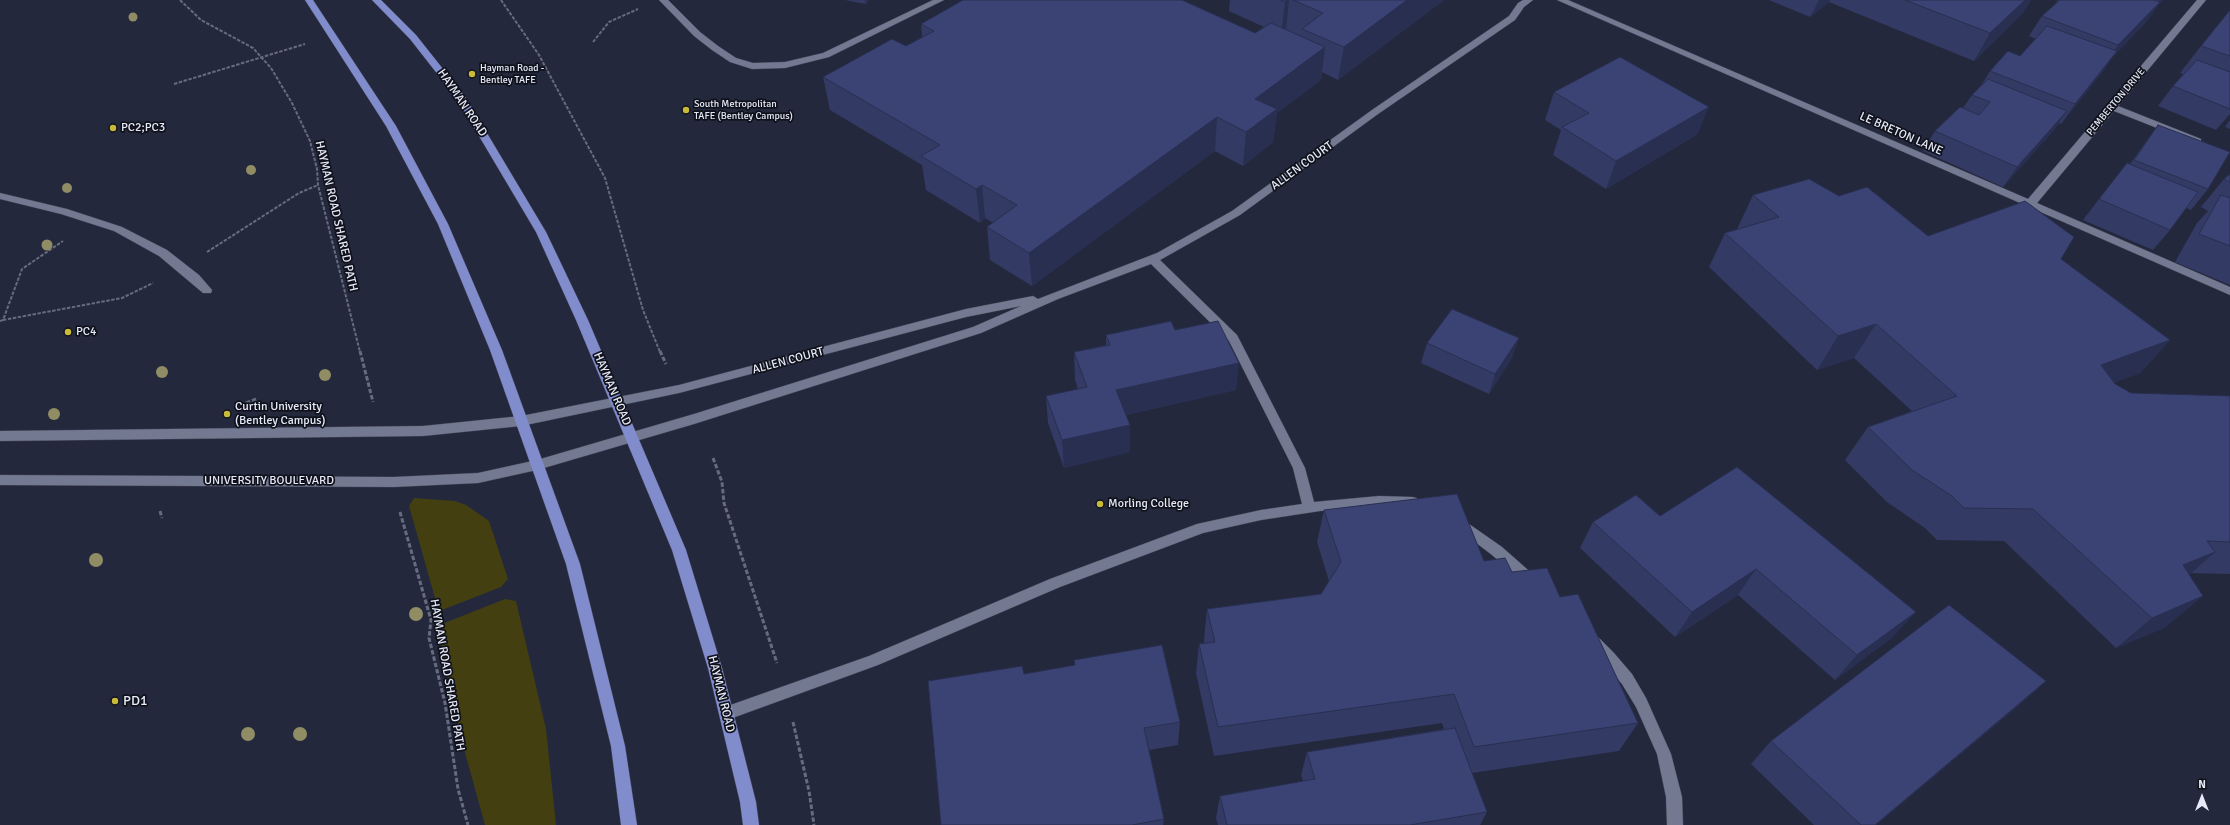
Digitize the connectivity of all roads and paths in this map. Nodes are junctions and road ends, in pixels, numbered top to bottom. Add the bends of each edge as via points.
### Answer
1 (180, 0) edge
2 (309, 0) edge
3 (376, 0) edge
4 (501, 0) edge
5 (663, 0) edge
6 (940, 0) edge
7 (1529, 0) edge
8 (1561, 0) edge
9 (2202, 0) edge
10 (643, 7) dead end
11 (333, 35) junction
12 (593, 42) dead end
13 (262, 57) junction
14 (174, 84) dead end
15 (2112, 107) junction
16 (2208, 144) edge
17 (318, 184) junction
18 (0, 196) edge
19 (2030, 204) junction
20 (67, 238) dead end
21 (205, 253) dead end
22 (1152, 259) junction
23 (159, 280) dead end
24 (207, 290) dead end
25 (2230, 291) edge
26 (1054, 296) junction
27 (1, 321) edge
28 (666, 364) dead end
29 (616, 402) junction
30 (374, 405) dead end
31 (521, 421) junction
32 (0, 436) edge
33 (632, 438) junction
34 (713, 458) dead end
35 (537, 465) junction
36 (0, 480) edge
37 (1424, 503) edge
38 (1310, 508) junction
39 (1450, 515) edge
40 (404, 529) dead end
41 (1542, 591) edge
42 (1581, 629) edge
43 (786, 691) junction
44 (727, 713) junction
45 (468, 825) edge
46 (628, 825) edge
47 (751, 825) edge
48 (814, 825) edge
49 (1675, 825) edge

1 - 13 path, HAYMAN ROAD SHARED PATH via 201,20 240,40
2 - 11 main road
3 - 29 main road, HAYMAN ROAD via 413,37 462,98 503,166 541,232
4 - 28 path via 539,54 605,178 644,310 654,340
5 - 6 street via 715,48 733,60 752,66 785,65 826,54
7 - 22 street, ALLEN COURT via 1521,5 1512,18 1375,112 1236,214
8 - 19 street, LE BRETON LANE
9 - 15 street, PEMBERTON DRIVE
10 - 12 path via 609,22
11 - 13 path
11 - 31 main road via 391,126 443,224 496,350
13 - 14 path
13 - 17 path, HAYMAN ROAD SHARED PATH via 288,96 310,141
15 - 16 street
15 - 19 street, PEMBERTON DRIVE
17 - 21 path
17 - 30 path, HAYMAN ROAD SHARED PATH
18 - 24 street via 63,211 118,229 163,252
19 - 25 street, LE BRETON LANE
20 - 27 path via 22,268
22 - 26 street, ALLEN COURT
22 - 38 street via 1233,338 1298,468
23 - 27 path via 122,298
26 - 29 street, ALLEN COURT via 966,313 771,366
26 - 33 street, ALLEN COURT via 977,330
29 - 31 street, ALLEN COURT
29 - 33 main road, HAYMAN ROAD
31 - 32 street via 423,431
31 - 35 main road
33 - 35 street, ALLEN COURT
33 - 44 main road, HAYMAN ROAD via 679,550 716,668
34 - 43 path via 722,482 724,503
35 - 36 street, UNIVERSITY BOULEVARD via 478,478 433,482
35 - 46 main road via 573,564 600,667 618,746
37 - 38 street via 1379,501
38 - 43 street via 1261,515 1202,528 1055,583 873,661
39 - 41 street via 1497,551
40 - 45 path, HAYMAN ROAD SHARED PATH via 431,620 429,638 445,703 458,789
42 - 49 street via 1609,656 1641,703 1664,754 1674,797
43 - 44 street
43 - 48 path via 809,791
44 - 47 main road, HAYMAN ROAD

